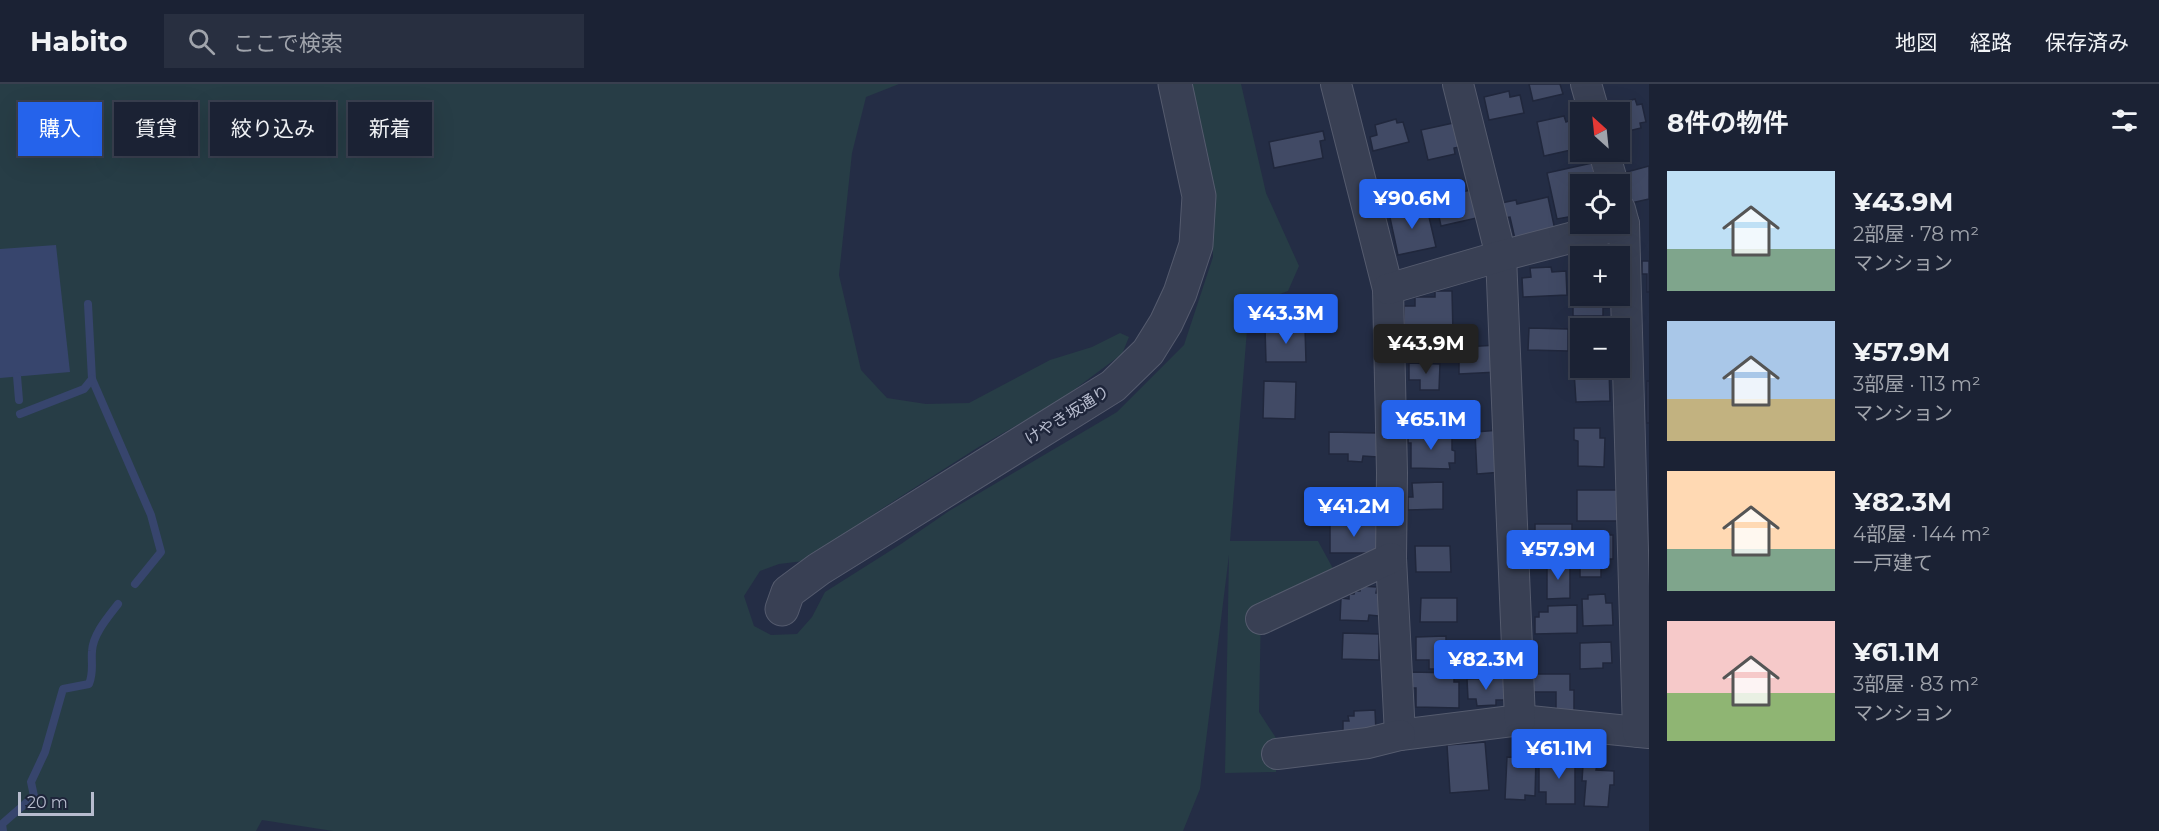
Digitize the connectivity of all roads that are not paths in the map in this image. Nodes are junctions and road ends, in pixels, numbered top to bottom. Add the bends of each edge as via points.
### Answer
1 (1175, 84) edge
2 (1336, 84) edge
3 (1458, 84) edge
4 (1586, 84) edge
5 (1591, 102) edge
6 (1570, 233) edge
7 (1623, 234) edge
8 (1501, 256) junction
9 (1388, 289) junction
10 (1391, 558) junction
11 (782, 609) dead end
12 (1261, 619) dead end
13 (1520, 720) junction
14 (1643, 732) edge
15 (1400, 735) junction
16 (1277, 753) dead end

1 - 11 street, けやき坂通り via 1199,196 1196,245 1171,313 1148,352 1113,386 819,569 788,592
2 - 9 street
3 - 8 street
4 - 5 street
6 - 8 street
7 - 14 street
8 - 9 street
8 - 13 street
9 - 10 street
10 - 12 street
10 - 15 street
13 - 14 street
13 - 15 street
15 - 16 street

